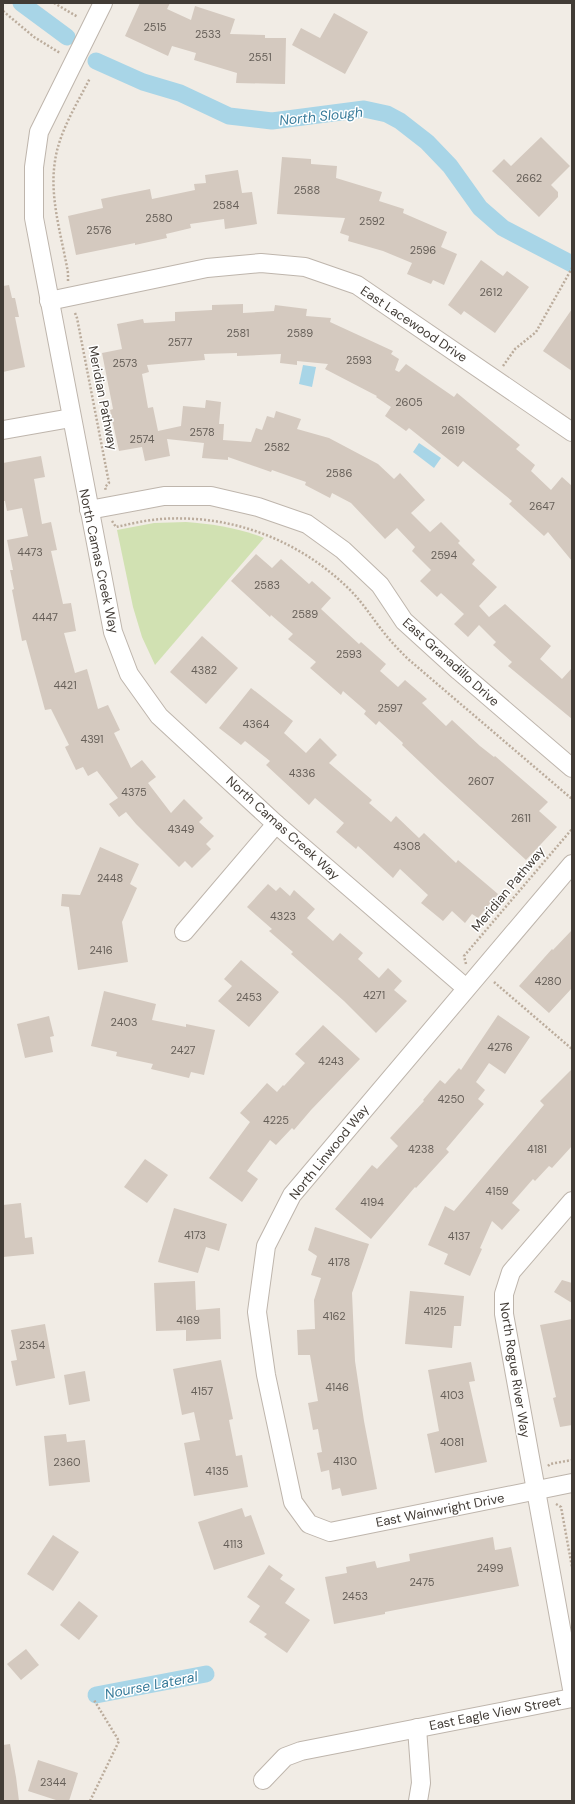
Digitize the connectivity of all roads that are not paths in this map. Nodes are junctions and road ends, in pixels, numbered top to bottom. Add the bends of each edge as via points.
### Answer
1 (103, 3) edge
2 (50, 301) junction
3 (71, 418) junction
4 (3, 430) edge
5 (572, 432) edge
6 (89, 510) junction
7 (572, 768) edge
8 (276, 824) junction
9 (572, 864) edge
10 (184, 932) dead end
11 (466, 988) junction
12 (572, 1201) edge
13 (572, 1483) edge
14 (535, 1490) junction
15 (309, 1524) joint
16 (572, 1689) edge
17 (572, 1698) edge
18 (417, 1728) junction
19 (263, 1780) dead end
20 (418, 1801) edge

1 - 2 street, North Camas Creek Way via 39,132 34,168 34,218
2 - 3 street, North Camas Creek Way
2 - 5 street, East Lacewood Drive via 207,268 261,263 305,267 357,285
3 - 4 street
3 - 6 street, North Camas Creek Way
6 - 7 street, East Granadillo Drive via 164,496 211,496 258,507 307,524 343,550 380,585 404,621 459,672
6 - 8 street, North Camas Creek Way via 113,632 129,674 159,716
8 - 10 street
8 - 11 street, North Camas Creek Way
9 - 11 street, North Linwood Way
11 - 15 street, North Linwood Way via 292,1195 266,1246 258,1312 266,1375 293,1502
12 - 14 street, North Rogue River Way via 511,1272 504,1294 507,1333
13 - 14 street, East Wainwright Drive
14 - 15 street, East Wainwright Drive via 330,1532
14 - 16 street, North Rogue River Way
17 - 18 street, East Eagle View Street
18 - 19 street, East Eagle View Street via 301,1751 285,1757
18 - 20 street via 421,1783

